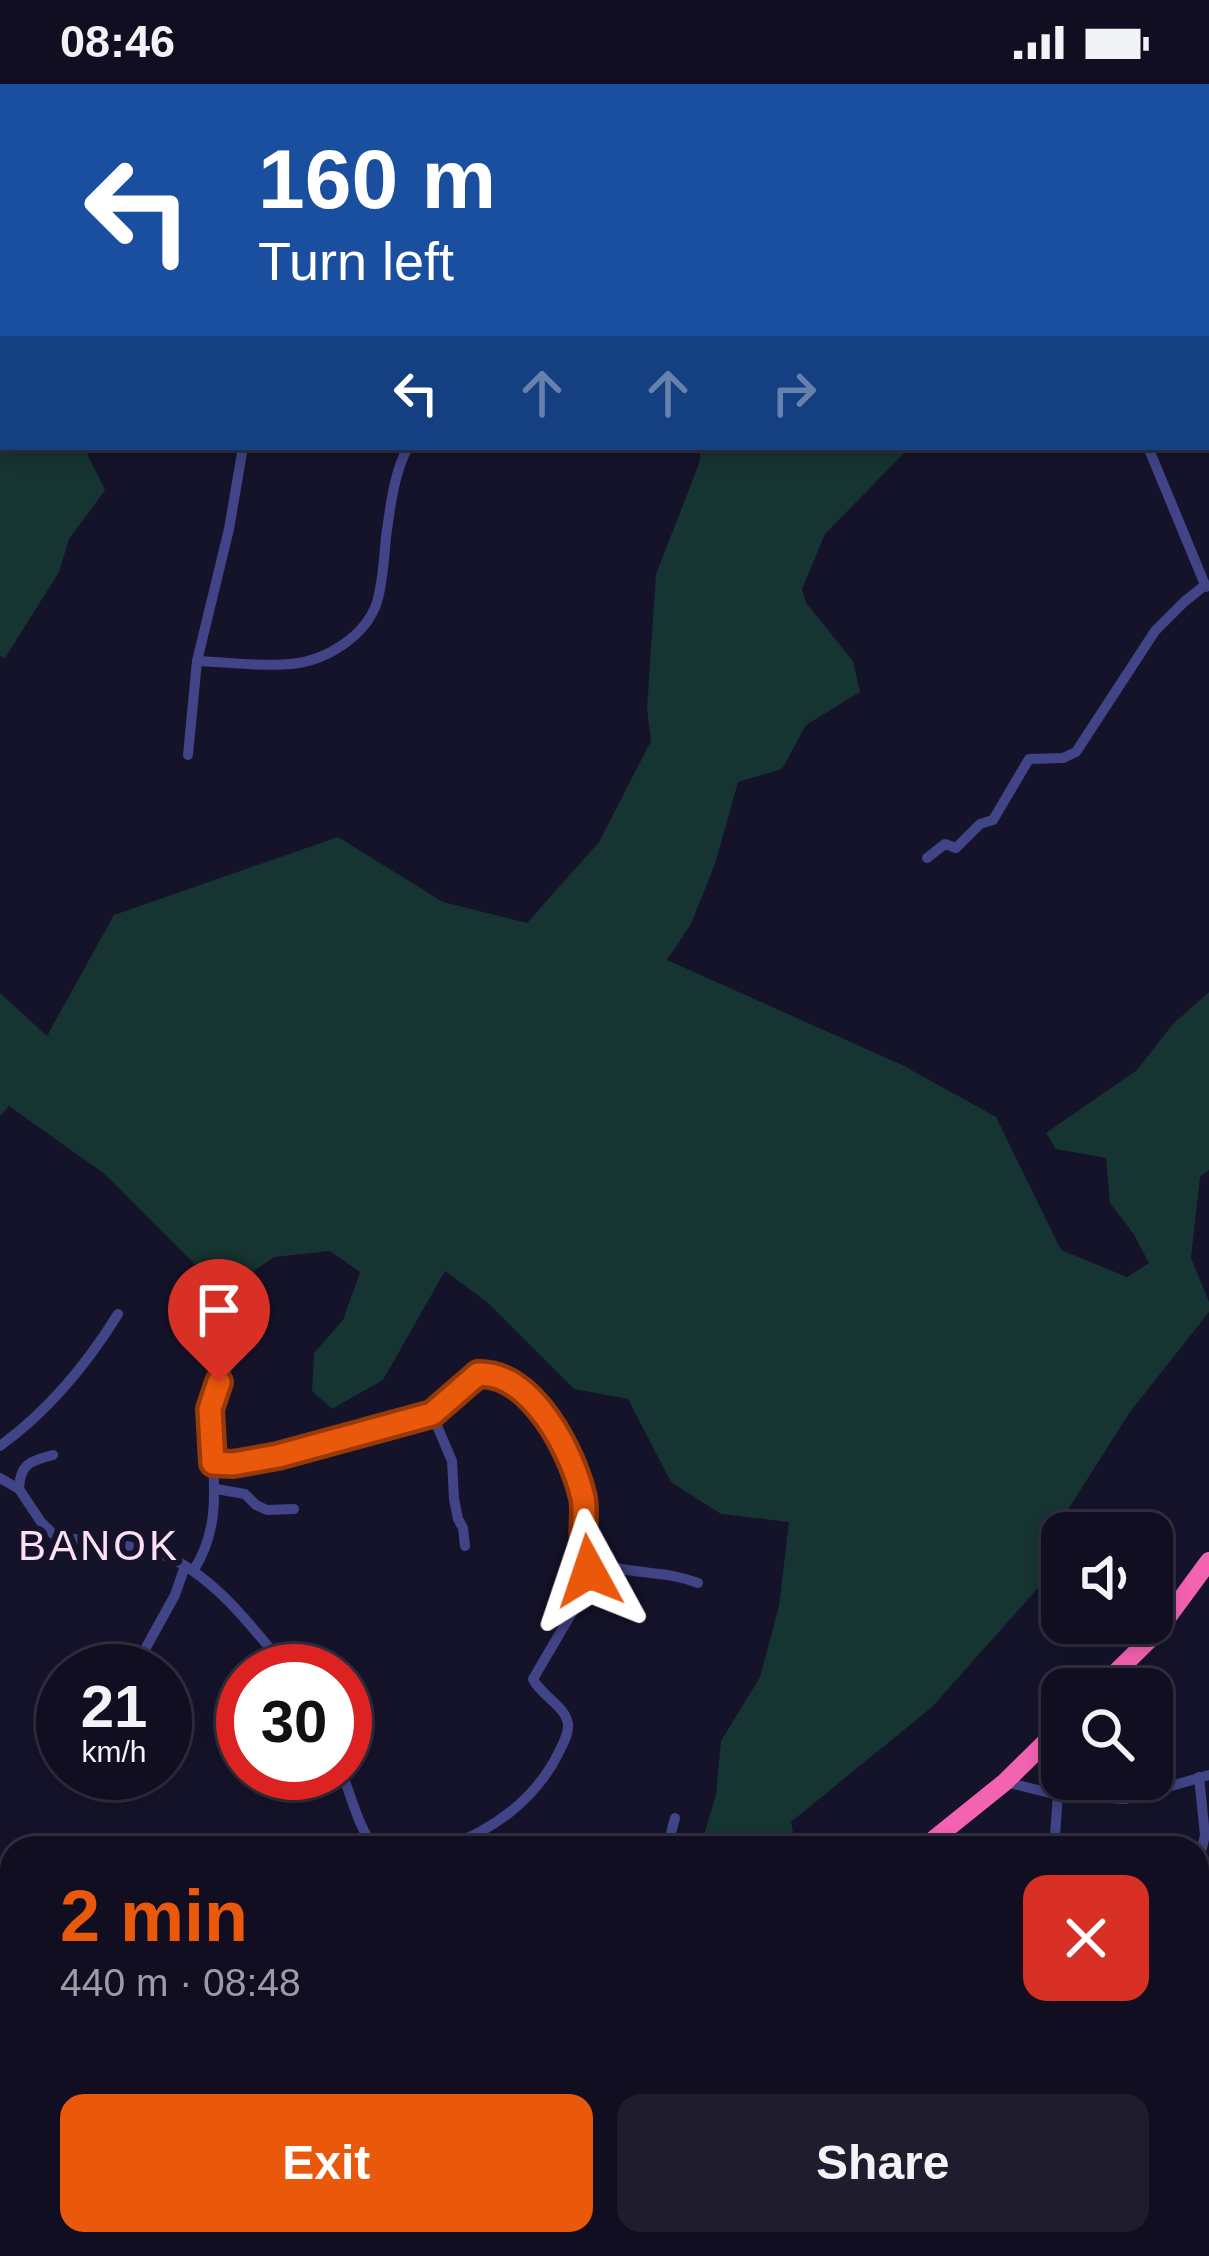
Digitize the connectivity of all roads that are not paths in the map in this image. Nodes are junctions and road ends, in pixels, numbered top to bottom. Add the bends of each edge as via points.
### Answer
1 (242, 450) edge
2 (406, 450) edge
3 (1149, 450) edge
4 (1207, 587) edge
5 (197, 661) junction
6 (188, 754) dead end
7 (927, 858) dead end
8 (118, 1314) dead end
9 (248, 1343) dead end
10 (432, 1414) junction
11 (0, 1446) edge
12 (53, 1455) dead end
13 (213, 1463) junction
14 (0, 1478) edge
15 (19, 1489) junction
16 (216, 1489) junction
17 (294, 1509) dead end
18 (465, 1546) dead end
19 (1209, 1561) edge
20 (592, 1562) junction
21 (189, 1569) junction
22 (698, 1583) dead end
23 (148, 1644) edge
24 (264, 1644) edge
25 (1120, 1668) edge
26 (1041, 1747) edge
27 (1204, 1776) edge
28 (1005, 1782) junction
29 (1173, 1785) edge
30 (1041, 1791) edge
31 (353, 1800) edge
32 (1058, 1800) edge
33 (675, 1818) dead end
34 (366, 1836) edge
35 (471, 1836) edge
36 (670, 1836) edge
37 (938, 1836) edge
38 (1055, 1836) edge
39 (1203, 1836) edge

1 - 5 street
2 - 5 street via 376,602 355,638 290,664
3 - 4 street
4 - 7 street via 1155,631 1076,752 1029,759 994,820
5 - 6 street
8 - 11 street via 77,1375
9 - 13 street via 210,1409
10 - 13 street via 278,1456
10 - 18 street via 452,1461
10 - 20 street via 483,1373 537,1406 576,1478
12 - 15 street via 22,1468
13 - 16 street
14 - 15 street
15 - 21 street via 58,1539 89,1536
16 - 17 street via 245,1494 267,1510
16 - 21 street via 206,1548
19 - 25 highway
20 - 22 street
20 - 35 street via 533,1679 564,1714 567,1733 533,1793
21 - 23 street
21 - 24 street
26 - 28 highway
27 - 29 street
27 - 39 street
28 - 30 street
28 - 37 highway
31 - 34 street
32 - 38 street
33 - 36 street

